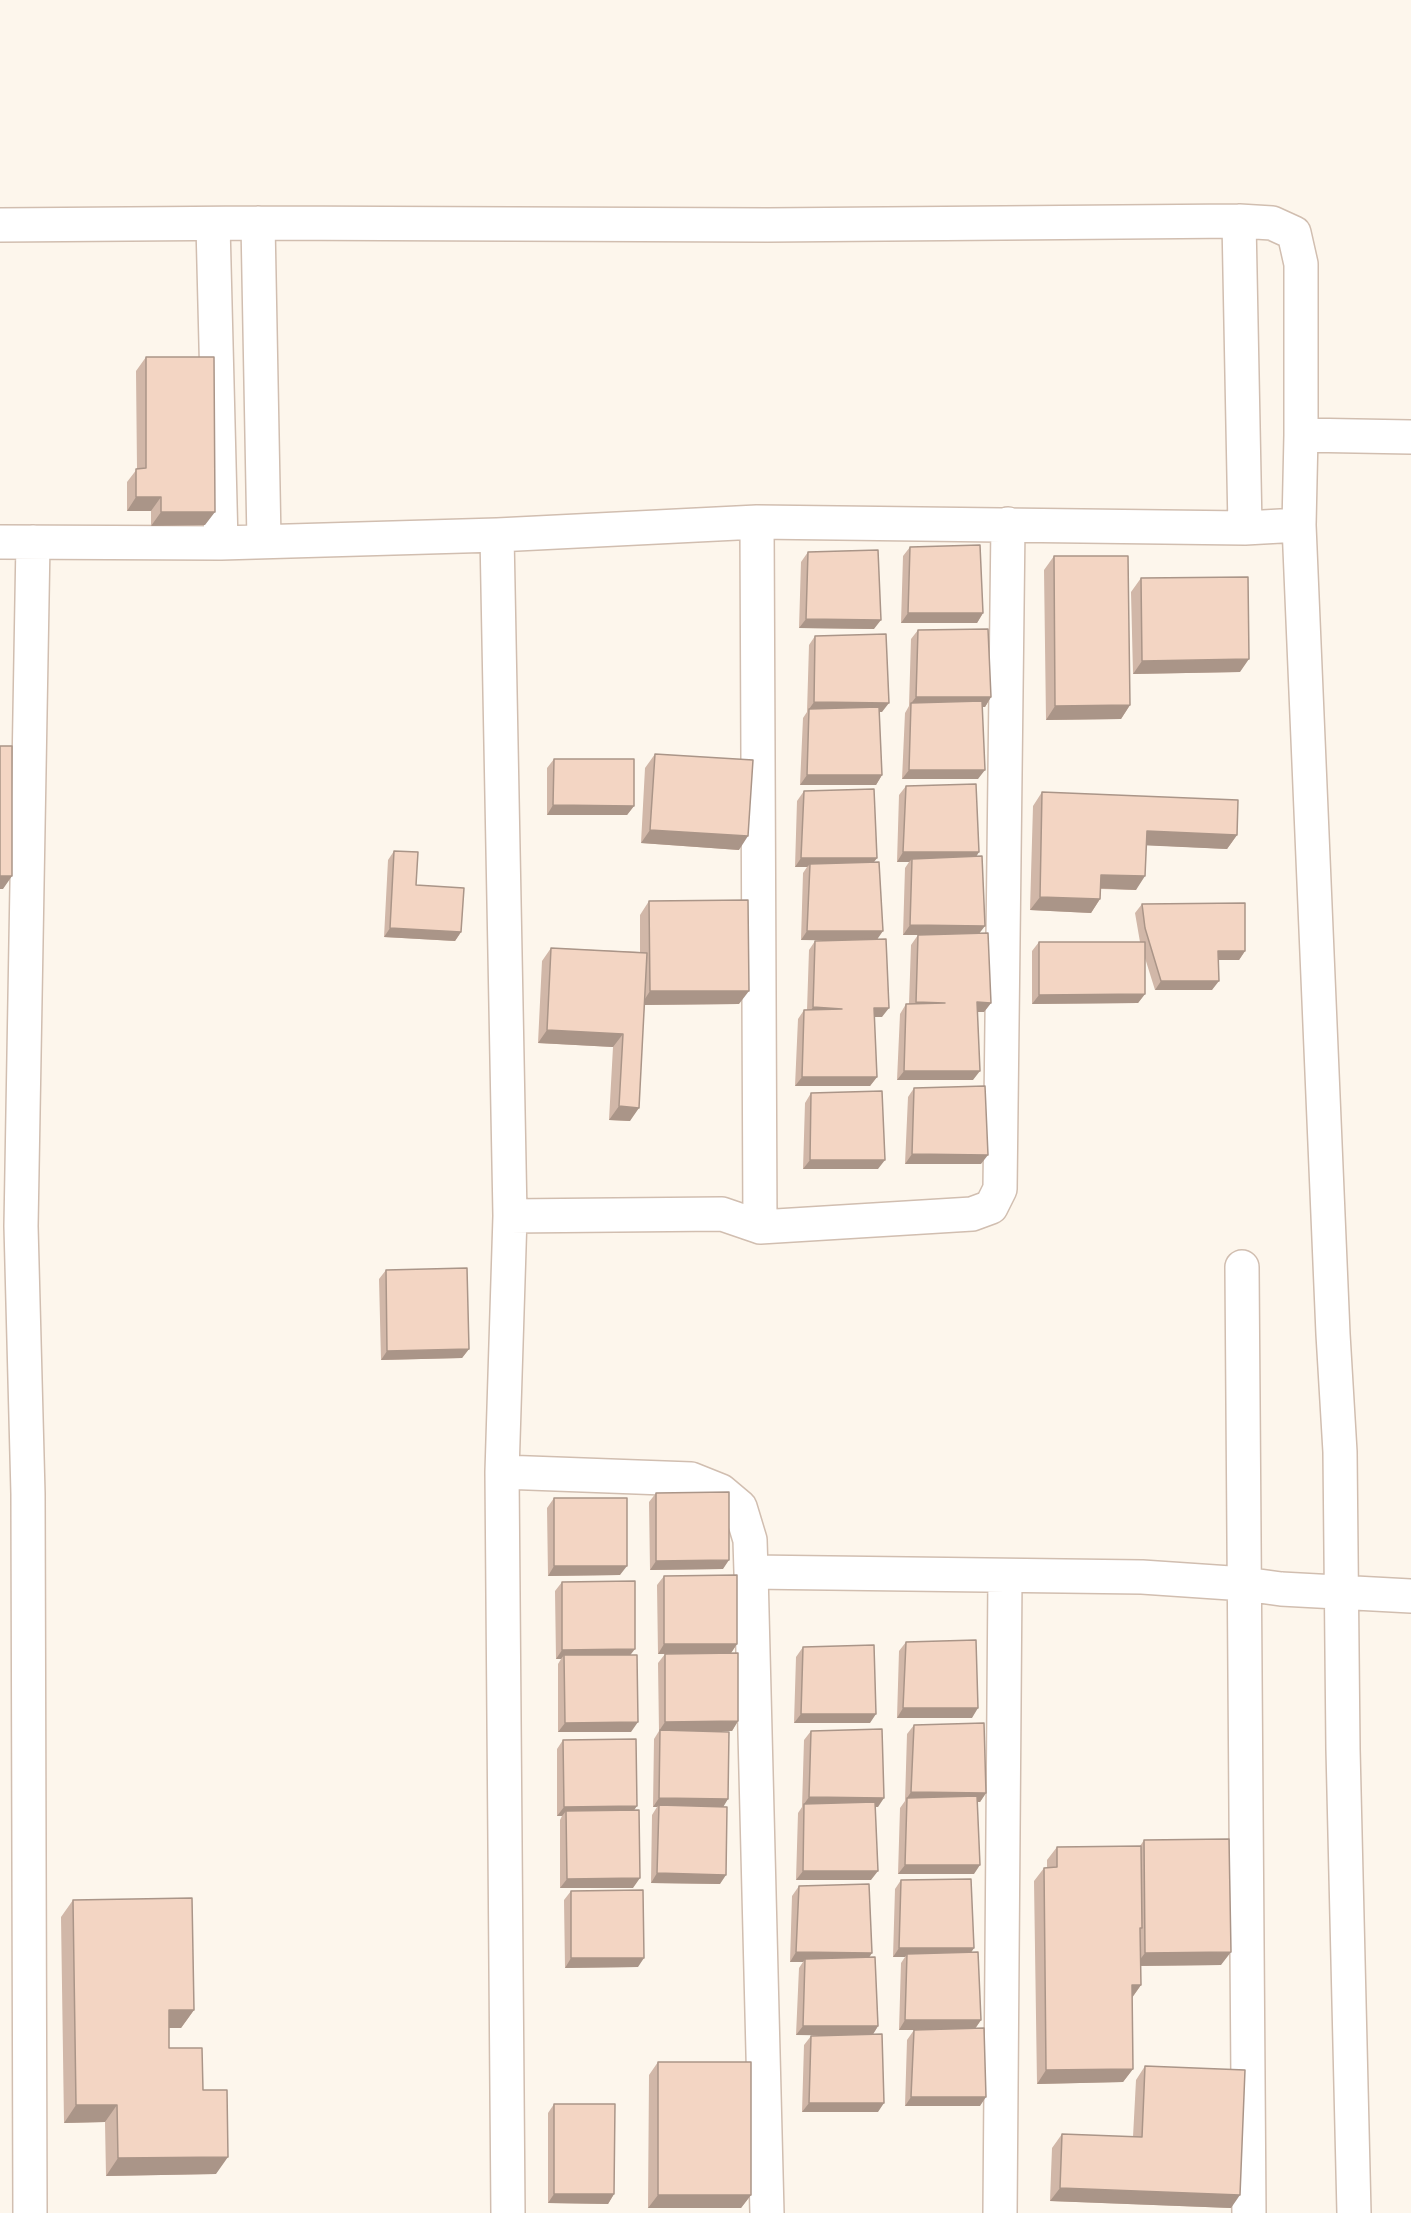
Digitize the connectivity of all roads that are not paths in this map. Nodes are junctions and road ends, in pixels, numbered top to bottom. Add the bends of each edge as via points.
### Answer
1 (1239, 221) junction
2 (258, 223) junction
3 (0, 225) edge
4 (213, 225) junction
5 (1301, 435) junction
6 (1411, 437) edge
7 (757, 522) junction
8 (1008, 524) junction
9 (1299, 525) junction
10 (1245, 528) junction
11 (497, 535) junction
12 (264, 541) junction
13 (0, 542) edge
14 (33, 542) junction
15 (221, 543) junction
16 (510, 1216) junction
17 (11, 1226) edge
18 (760, 1227) junction
19 (1242, 1267) dead end
20 (13, 1423) edge
21 (502, 1472) junction
22 (751, 1572) junction
23 (1005, 1576) junction
24 (1245, 1584) junction
25 (1341, 1593) junction
26 (1411, 1596) edge
27 (30, 2213) edge
28 (508, 2213) edge
29 (766, 2213) edge
30 (1000, 2213) edge
31 (1249, 2213) edge
32 (1354, 2213) edge

1 - 2 street via 768,225
1 - 5 street via 1272,223 1294,233 1301,264
1 - 10 street
2 - 4 street
2 - 12 street
3 - 4 street
4 - 15 street
5 - 6 street
5 - 9 street
7 - 8 street
7 - 11 street
7 - 18 street
8 - 10 street
8 - 18 street via 1000,1189 991,1207 972,1214
9 - 10 street
9 - 25 street via 1340,1452
11 - 12 street
11 - 16 street
12 - 15 street
13 - 14 street
14 - 15 street
14 - 17 street
16 - 18 street via 722,1214
16 - 21 street
17 - 20 street
19 - 24 street
20 - 27 street via 28,1494
21 - 22 street via 691,1479 721,1491 740,1507 750,1540
21 - 28 street
22 - 23 street
22 - 29 street
23 - 24 street via 1142,1577
23 - 30 street
24 - 25 street
24 - 31 street
25 - 26 street
25 - 32 street

